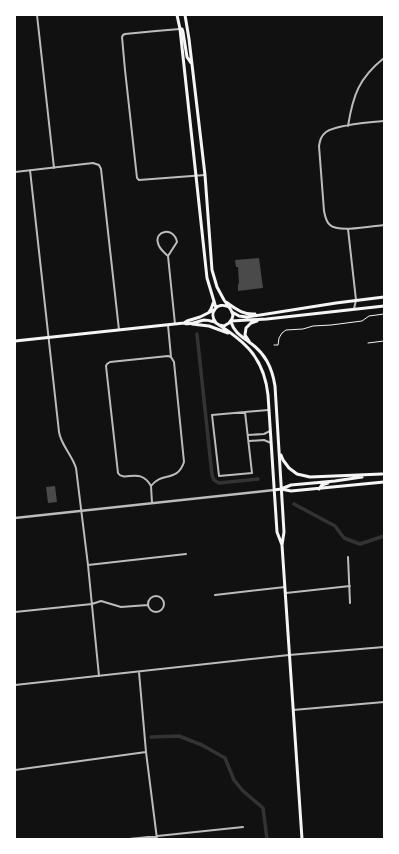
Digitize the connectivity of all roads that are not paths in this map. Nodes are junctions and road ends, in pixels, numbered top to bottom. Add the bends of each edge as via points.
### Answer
1 (37, 15) edge
2 (177, 15) edge
3 (185, 15) edge
4 (180, 29) junction
5 (384, 58) edge
6 (192, 65) junction
7 (384, 121) edge
8 (348, 126) junction
9 (54, 168) junction
10 (30, 170) junction
11 (15, 172) edge
12 (205, 175) junction
13 (196, 176) junction
14 (384, 225) edge
15 (348, 229) junction
16 (168, 256) junction
17 (384, 298) edge
18 (224, 300) junction
19 (356, 300) junction
20 (214, 301) junction
21 (384, 306) edge
22 (230, 308) junction
23 (215, 309) junction
24 (354, 309) junction
25 (232, 312) junction
26 (208, 314) junction
27 (263, 314) junction
28 (260, 319) junction
29 (231, 321) junction
30 (215, 322) junction
31 (184, 323) junction
32 (175, 324) junction
33 (192, 324) junction
34 (168, 325) junction
35 (219, 325) junction
36 (119, 330) junction
37 (230, 333) junction
38 (49, 337) junction
39 (15, 341) edge
40 (249, 342) junction
41 (263, 355) junction
42 (171, 357) junction
43 (257, 359) junction
44 (276, 394) junction
45 (268, 395) junction
46 (269, 410) junction
47 (245, 412) junction
48 (270, 431) junction
49 (248, 435) junction
50 (248, 441) junction
51 (271, 443) junction
52 (280, 451) junction
53 (383, 474) edge
54 (335, 481) junction
55 (384, 482) edge
56 (151, 486) junction
57 (281, 489) junction
58 (319, 489) junction
59 (274, 490) junction
60 (152, 503) junction
61 (81, 511) junction
62 (15, 518) edge
63 (282, 545) junction
64 (186, 554) dead end
65 (348, 557) dead end
66 (88, 565) junction
67 (350, 586) junction
68 (285, 587) junction
69 (286, 592) junction
70 (215, 595) dead end
71 (350, 602) dead end
72 (92, 604) junction
73 (148, 605) junction
74 (15, 612) edge
75 (384, 647) edge
76 (289, 655) junction
77 (139, 672) junction
78 (99, 676) junction
79 (15, 685) edge
80 (384, 702) edge
81 (293, 710) junction
82 (146, 752) junction
83 (15, 770) edge
84 (243, 827) dead end
85 (157, 837) edge
86 (129, 839) edge
87 (302, 839) edge

1 - 9 street
2 - 4 main road
3 - 6 main road
4 - 6 main road via 183,32 187,57
4 - 13 main road
4 - 13 street via 123,35 125,70 137,178 139,180
5 - 8 street via 361,82 355,95
6 - 12 main road
7 - 8 street
8 - 15 street via 326,132 319,146 325,219 330,226
9 - 10 street
9 - 36 street via 93,163 101,169
10 - 11 street
10 - 38 street
12 - 13 street
12 - 18 main road via 212,270
13 - 20 main road via 207,278
14 - 15 street
15 - 19 street
16 - 16 street via 177,242 171,232 163,232 157,240
16 - 32 street
17 - 19 main road
18 - 22 main road
18 - 27 main road via 243,313
19 - 24 street
19 - 27 main road
20 - 23 main road
20 - 26 main road
21 - 24 main road
22 - 23 main road via 222,305
22 - 25 main road
23 - 26 main road
23 - 30 main road
24 - 28 main road
25 - 27 main road via 245,317
25 - 29 main road
26 - 31 main road
28 - 29 main road
28 - 40 main road via 246,328 245,335
29 - 35 main road via 224,326
29 - 40 main road via 236,332
30 - 33 main road via 204,320
30 - 35 main road
31 - 32 main road
31 - 33 main road
32 - 34 main road
33 - 37 main road via 210,326
34 - 36 main road
34 - 42 street
35 - 37 main road
36 - 38 main road
37 - 43 main road
38 - 39 main road
38 - 61 street via 60,436 76,468
40 - 41 main road
41 - 43 main road
41 - 44 main road via 272,372
42 - 56 street via 174,362 184,462 178,473 160,478
42 - 56 street via 106,364 118,475 140,476
43 - 45 main road
44 - 45 main road
44 - 52 main road
45 - 46 main road
46 - 47 street
46 - 48 main road
47 - 49 street
47 - 50 street via 212,415 219,476 252,473
48 - 49 street
48 - 51 main road
49 - 50 street
50 - 51 street via 264,440
51 - 59 main road
52 - 53 main road via 289,468 297,474 310,477
52 - 57 main road
53 - 54 main road
54 - 57 main road via 291,485
54 - 58 main road via 322,484
55 - 58 main road
56 - 60 street
57 - 58 main road via 291,492
57 - 59 main road
57 - 63 main road via 284,532
59 - 60 street
59 - 63 main road via 277,532
60 - 61 street
61 - 62 street
61 - 66 street
63 - 68 main road
64 - 66 street
65 - 67 street
66 - 72 street
67 - 69 street
67 - 71 street
68 - 69 main road
68 - 70 street
69 - 76 main road
72 - 73 street via 101,601 121,607
72 - 74 street
72 - 78 street
73 - 73 street via 153,596 160,597 164,603 159,612 152,611
75 - 76 street
76 - 77 street
76 - 81 main road
77 - 78 street
77 - 82 street
78 - 79 street
80 - 81 street
81 - 87 main road
82 - 83 street
82 - 85 street
84 - 85 street
85 - 86 street

